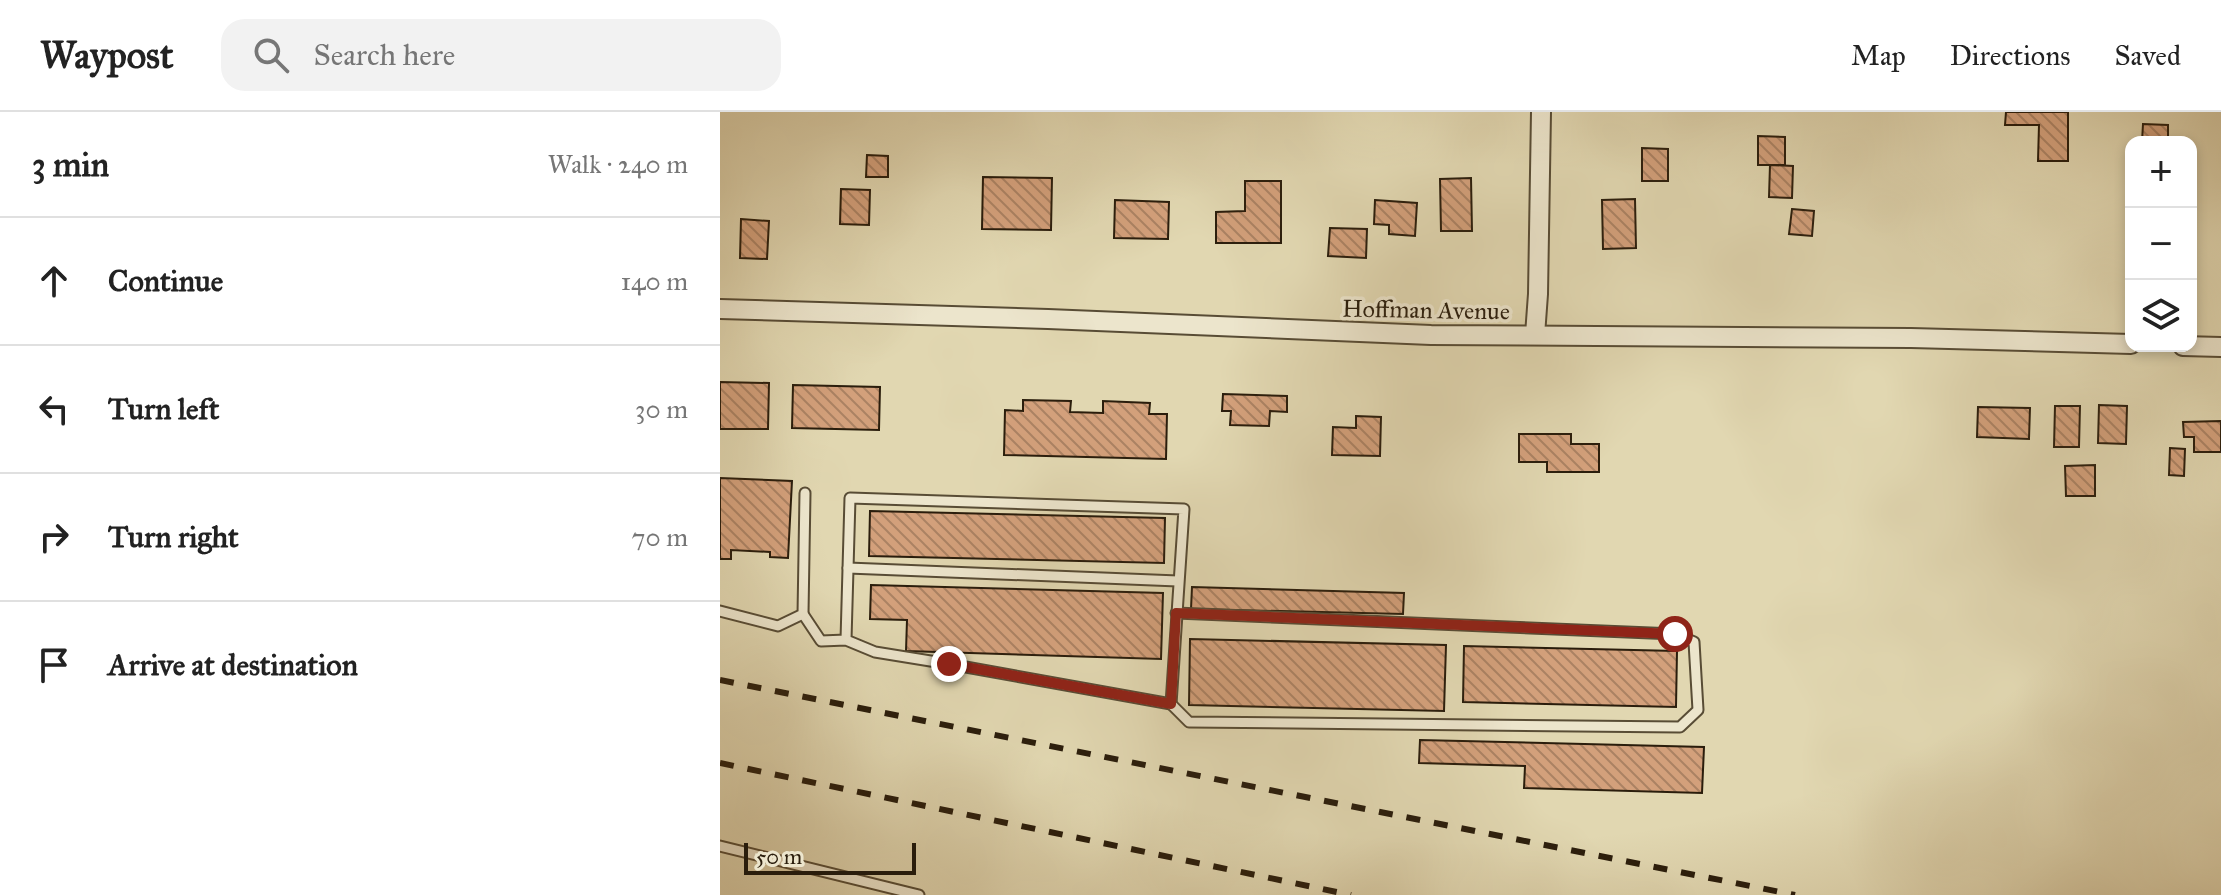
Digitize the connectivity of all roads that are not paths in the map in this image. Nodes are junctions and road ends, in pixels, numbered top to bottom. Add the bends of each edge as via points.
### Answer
1 (1541, 112) edge
2 (720, 309) edge
3 (1535, 335) junction
4 (2125, 344) edge
5 (2197, 346) edge
6 (2221, 347) edge
7 (805, 493) dead end
8 (848, 568) junction
9 (1178, 581) junction
10 (720, 611) edge
11 (1176, 613) junction
12 (803, 614) junction
13 (846, 640) junction
14 (1171, 704) junction
15 (720, 846) edge
16 (919, 895) edge

1 - 3 street
2 - 3 street, Hoffman Avenue
3 - 4 street, Hoffman Avenue
5 - 6 street
7 - 12 lane
8 - 9 lane
8 - 9 lane via 850,498 1184,509
8 - 13 lane
9 - 11 lane
10 - 12 lane via 778,626
11 - 14 lane
11 - 14 lane via 1675,634 1694,642 1698,710 1680,727 1189,722
12 - 13 lane via 821,641
13 - 14 lane via 875,652
15 - 16 lane

